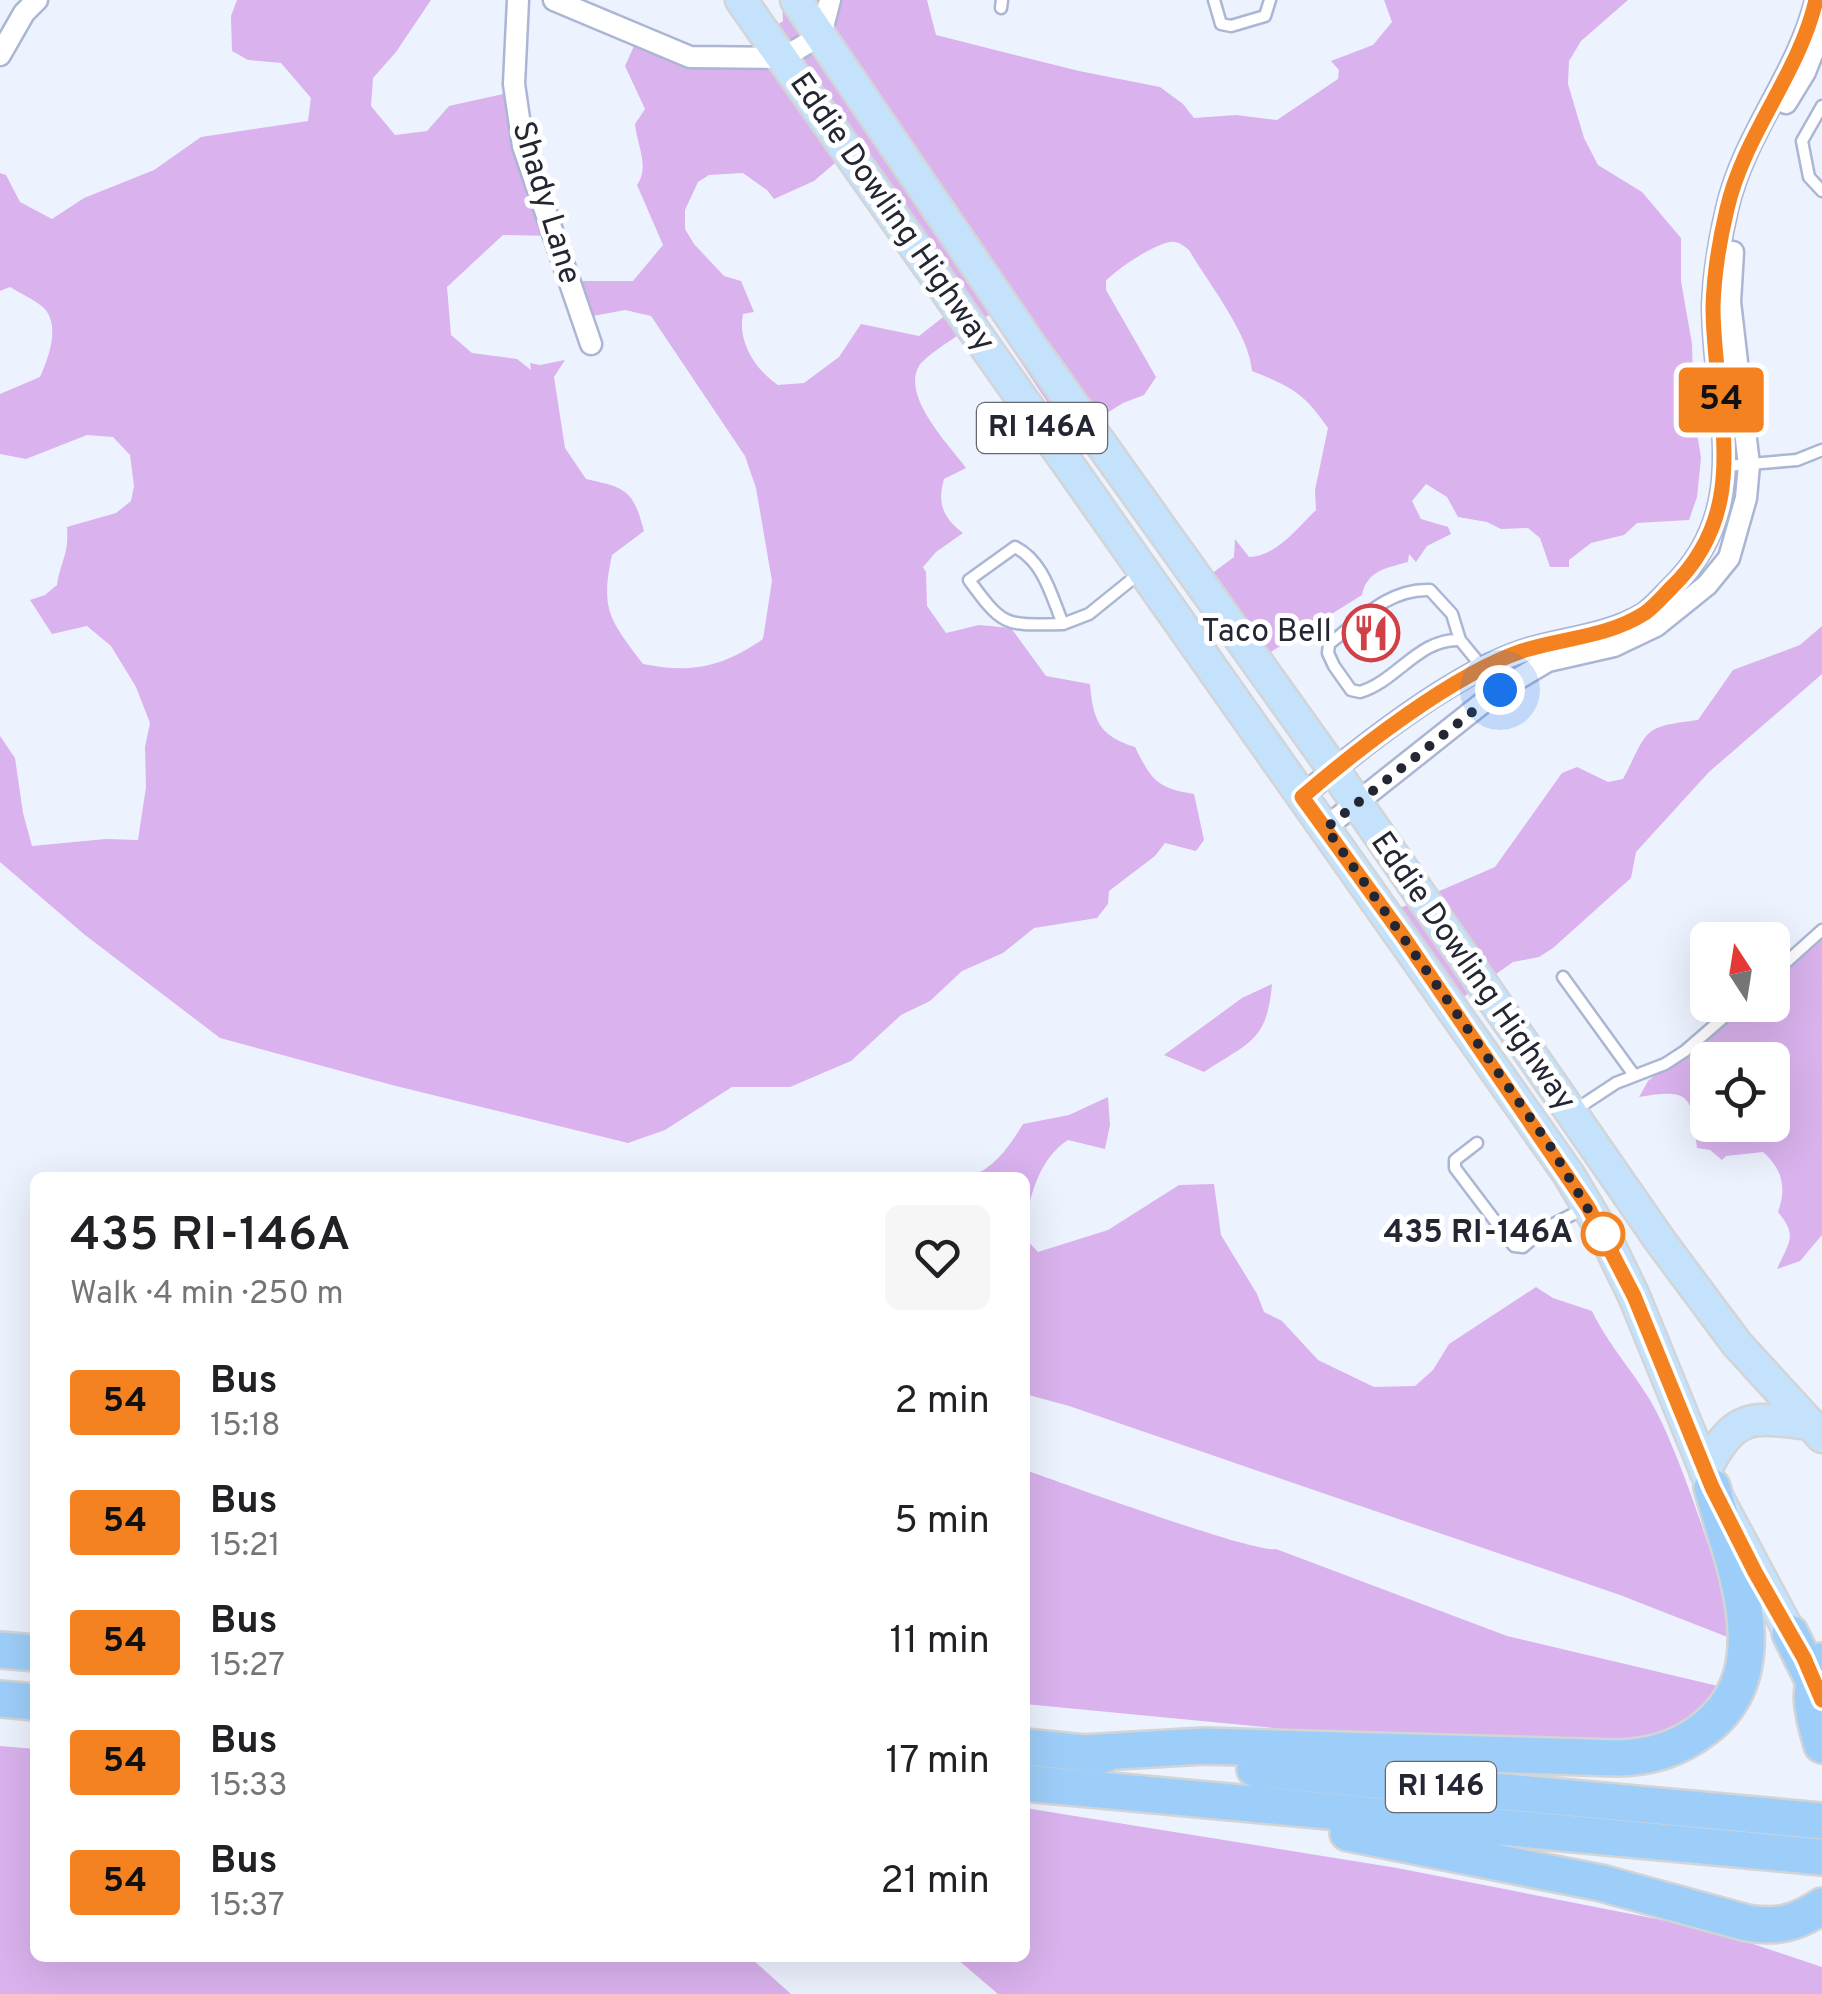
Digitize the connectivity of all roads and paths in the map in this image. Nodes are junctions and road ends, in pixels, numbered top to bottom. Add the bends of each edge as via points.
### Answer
1 (37, 0) edge
2 (518, 0) edge
3 (554, 0) edge
4 (741, 0) edge
5 (796, 0) edge
6 (830, 0) edge
7 (1214, 0) edge
8 (1270, 0) edge
9 (1816, 0) edge
10 (1822, 29) edge
11 (821, 35) junction
12 (0, 55) edge
13 (783, 58) junction
14 (1822, 106) edge
15 (1822, 191) edge
16 (591, 344) dead end
17 (1822, 450) edge
18 (1749, 465) junction
19 (1726, 466) junction
20 (1142, 571) junction
21 (1063, 624) junction
22 (1460, 640) junction
23 (1484, 669) junction
24 (1500, 690) junction
25 (1334, 770) junction
26 (1302, 797) junction
27 (1354, 803) junction
28 (1326, 828) junction
29 (1822, 930) edge
30 (1790, 959) edge
31 (1562, 977) dead end
32 (1718, 1022) edge
33 (1634, 1075) junction
34 (1570, 1113) junction
35 (1477, 1143) dead end
36 (1588, 1207) junction
37 (1815, 1431) edge
38 (1709, 1479) junction
39 (0, 1650) edge
40 (30, 1653) edge
41 (1814, 1664) edge
42 (0, 1698) edge
43 (30, 1701) edge
44 (1822, 1745) edge
45 (1030, 1747) edge
46 (1083, 1752) junction
47 (1030, 1783) edge
48 (1100, 1790) junction
49 (1811, 1820) edge
50 (1813, 1856) edge
51 (1822, 1906) edge

1 - 12 street
2 - 16 street, Shady Lane via 514,84 523,146
3 - 13 street via 690,57
4 - 13 main road, Eddie Dowling Highway / RI 146A
5 - 11 main road, Eddie Dowling Highway / RI 146A
6 - 11 street
7 - 8 lane via 1221,24 1231,26 1265,16
9 - 19 street via 1727,207 1713,305
10 - 18 street via 1769,131 1734,240 1730,302
11 - 13 street
11 - 25 main road, Eddie Dowling Highway / RI 146A
13 - 20 main road, Eddie Dowling Highway / RI 146A
14 - 15 lane via 1802,141 1809,177
17 - 18 lane
18 - 19 lane
18 - 24 street via 1740,526 1728,558 1707,585 1656,626 1614,646 1548,661
19 - 23 street via 1709,539 1688,572 1646,612
20 - 21 lane via 1089,614
20 - 26 main road, Eddie Dowling Highway / RI 146A
21 - 21 lane via 1014,625 994,614 969,580 1014,547 1031,555
22 - 22 lane via 1433,644 1368,690 1350,690 1328,653 1329,644 1391,596 1414,589 1430,590 1452,614
22 - 23 lane
23 - 24 street
23 - 25 street
24 - 27 street
25 - 26 street
25 - 27 main road, Eddie Dowling Highway / RI 146A
26 - 28 main road, Eddie Dowling Highway / RI 146A
27 - 28 street
27 - 34 main road, Eddie Dowling Highway / RI 146A
28 - 36 main road, Eddie Dowling Highway / RI 146A
29 - 30 lane
31 - 33 lane
32 - 33 lane via 1665,1064
33 - 34 lane
34 - 37 main road, Eddie Dowling Highway / RI 146A via 1711,1310
35 - 36 lane via 1455,1160 1455,1168 1514,1246
36 - 38 main road, Eddie Dowling Highway / RI 146A via 1634,1296
37 - 38 main road via 1771,1419 1738,1426 1718,1445
38 - 41 main road, RI 146A
38 - 46 highway via 1744,1612 1746,1656 1726,1707 1675,1747 1618,1758 1204,1746
39 - 40 highway
41 - 44 highway via 1812,1704
42 - 43 highway
45 - 46 highway, RI 146
46 - 49 highway, RI 146
47 - 48 highway, RI 146
48 - 50 highway, RI 146
48 - 51 highway via 1532,1868 1747,1923 1789,1924

